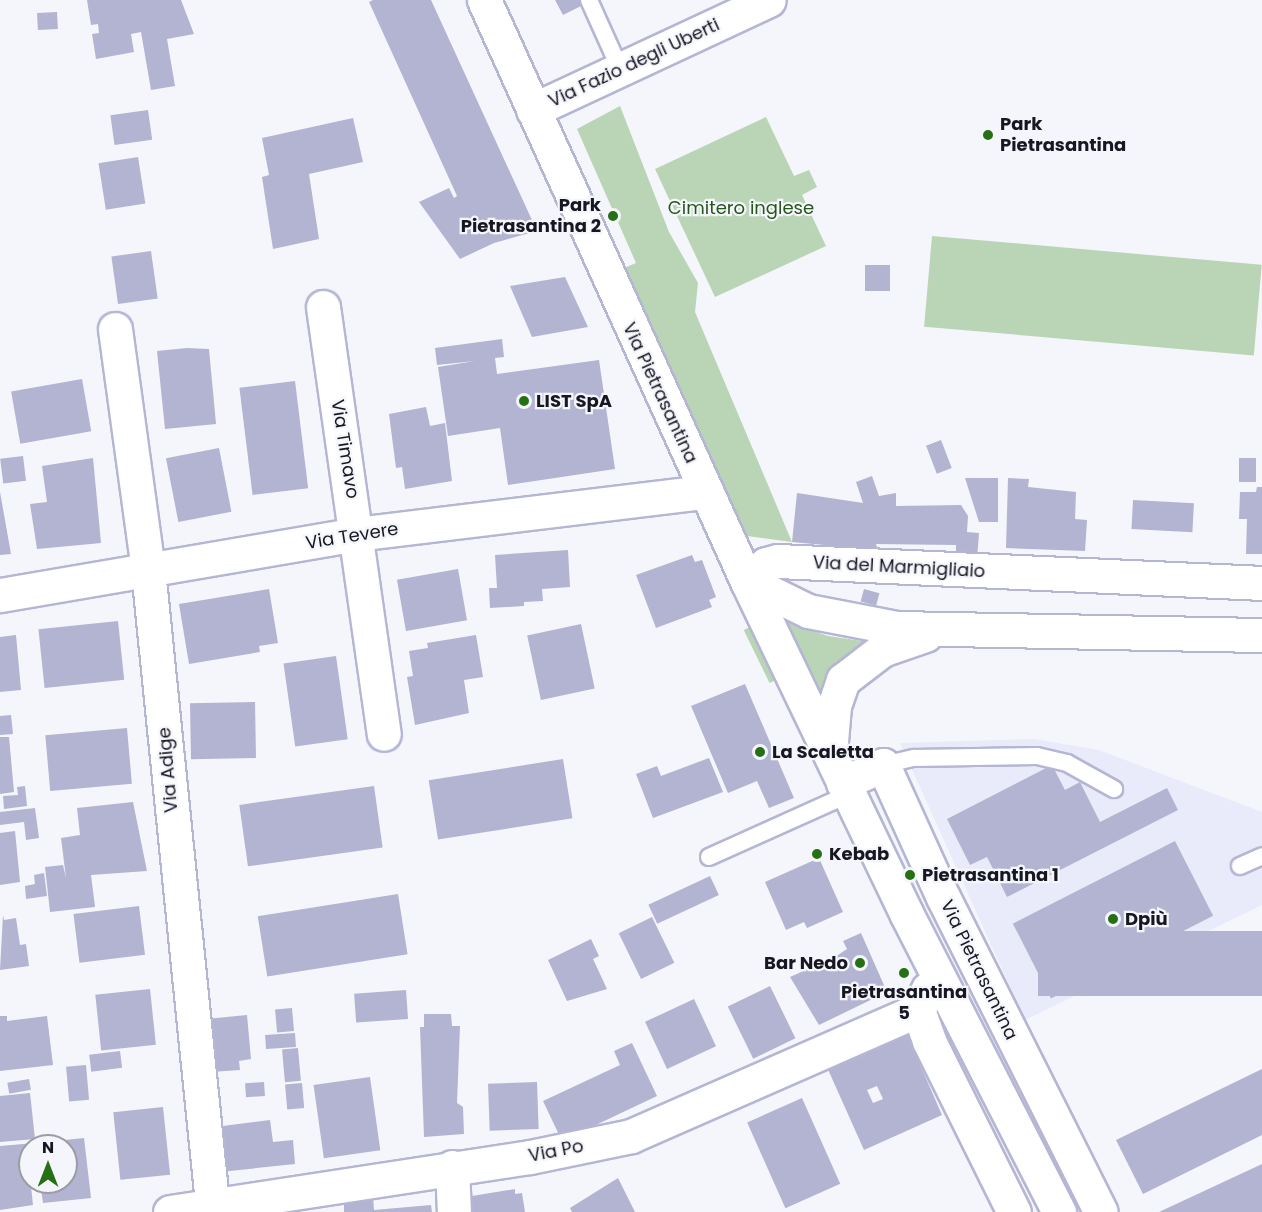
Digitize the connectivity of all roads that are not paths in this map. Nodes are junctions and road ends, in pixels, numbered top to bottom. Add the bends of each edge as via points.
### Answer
1 (484, 0) edge
2 (589, 0) edge
3 (769, 0) edge
4 (620, 69) junction
5 (533, 110) junction
6 (323, 307) dead end
7 (115, 329) dead end
8 (706, 492) junction
9 (357, 534) junction
10 (148, 570) junction
11 (747, 581) junction
12 (1262, 582) edge
13 (0, 595) edge
14 (943, 631) junction
15 (1262, 635) edge
16 (384, 734) dead end
17 (883, 765) junction
18 (841, 778) junction
19 (1114, 789) dead end
20 (1262, 856) edge
21 (709, 857) dead end
22 (1240, 866) dead end
23 (943, 897) junction
24 (907, 915) junction
25 (937, 974) junction
26 (918, 1010) junction
27 (452, 1167) junction
28 (213, 1209) edge
29 (170, 1212) edge
30 (454, 1212) edge
31 (1014, 1212) edge
32 (1059, 1212) edge
33 (1101, 1212) edge

1 - 5 street, Via Pietrasantina
2 - 4 lane
3 - 4 street, Via Fazio degli Uberti
4 - 5 street, Via Fazio degli Uberti
5 - 8 street, Via Pietrasantina
6 - 9 street, Via Timavo
7 - 10 street, Via Adige
8 - 9 street, Via Tevere
8 - 11 street, Via Pietrasantina
9 - 10 street, Via Tevere
9 - 16 street, Via Timavo
10 - 13 street, Via Tevere
10 - 28 street, Via Adige
11 - 12 street, Via del Marmigliaio via 766,564 778,561
11 - 14 street via 824,616
11 - 18 street, Via Pietrasantina
14 - 15 street
14 - 18 street via 882,650 855,667 838,690
17 - 18 street
17 - 19 lane via 914,758 1037,756 1067,763
17 - 23 street, Via Pietrasantina
18 - 21 lane
18 - 24 street, Via Pietrasantina
20 - 22 lane
23 - 24 street
23 - 33 street, Via Pietrasantina
24 - 25 street, Via Pietrasantina
25 - 26 street
25 - 32 street, Via Pietrasantina
26 - 27 street, Via Po via 631,1136 530,1157
26 - 31 street
27 - 28 street, Via Po
27 - 30 street
28 - 29 street, Via Po

